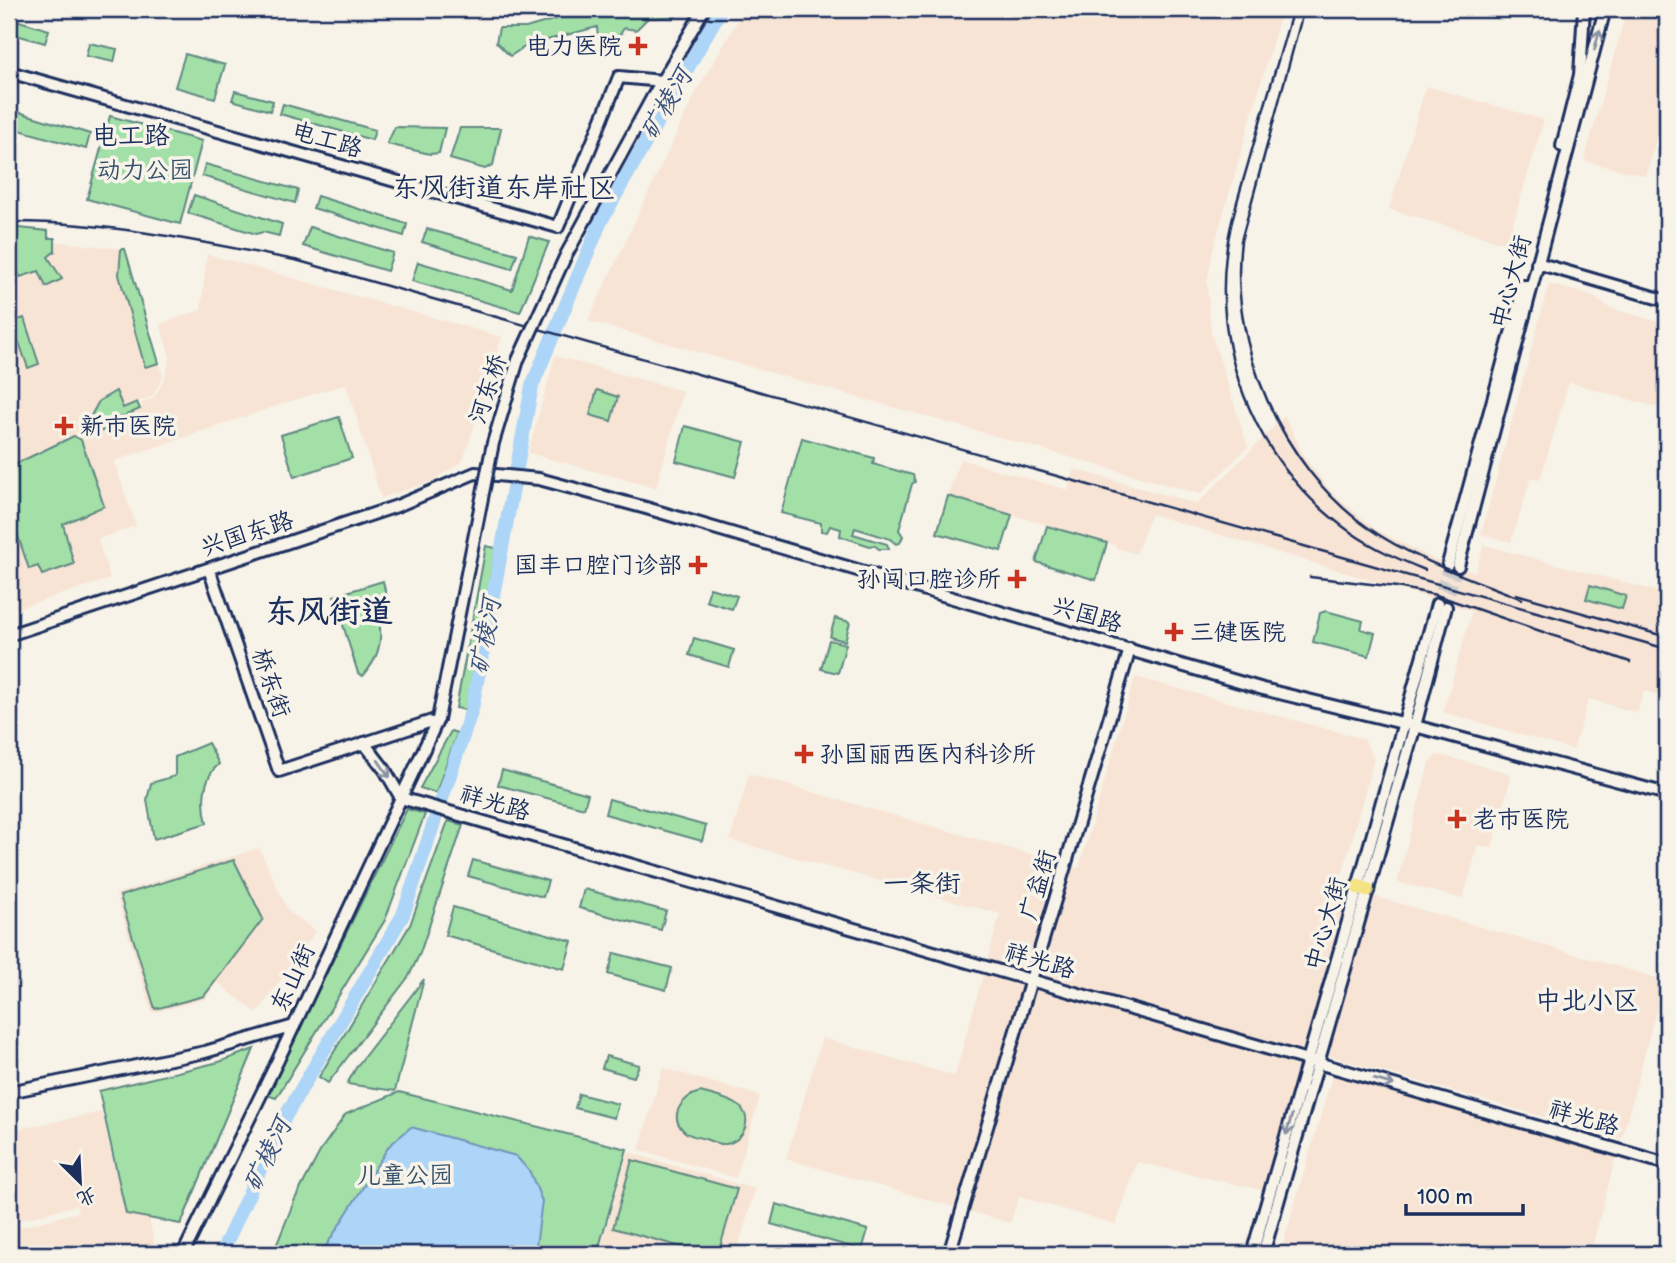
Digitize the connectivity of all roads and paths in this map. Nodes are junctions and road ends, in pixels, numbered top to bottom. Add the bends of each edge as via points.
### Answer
1 (704, 9) edge
2 (1584, 9) edge
3 (1605, 9) edge
4 (9, 72) edge
5 (662, 81) junction
6 (1537, 263) junction
7 (1667, 301) edge
8 (496, 475) joint
9 (209, 569) junction
10 (1441, 606) tunnel mouth
11 (9, 635) edge
12 (1130, 649) junction
13 (438, 719) junction
14 (1410, 725) junction
15 (364, 743) junction
16 (1667, 794) edge
17 (401, 798) junction
18 (1031, 980) junction
19 (294, 1026) junction
20 (1313, 1062) junction
21 (9, 1092) edge
22 (1667, 1164) edge
23 (183, 1254) edge
24 (949, 1254) edge
25 (1252, 1254) edge
26 (1263, 1254) edge

1 - 5 main road
2 - 6 main road, 中心大街 via 1580,75 1453,565
6 -> 3 main road, 中心大街
4 - 5 main road, 电工路 via 558,228 619,77
5 - 13 main road, 河东桥, bridge via 566,255 519,360 493,443
6 - 7 main road
8 - 9 main road, 兴国东路 via 472,473 397,506
8 - 12 main road, 兴国路 via 539,479 646,508
9 - 11 main road, 兴国东路
9 - 15 main road, 桥东街 via 279,771
10 - 14 main road, 中心大街
12 - 14 main road, 兴国路
12 - 18 main road, 广益街
13 - 15 main road
13 - 17 main road, 东山街
14 - 16 main road, 兴国路
14 - 20 main road, 中心大街
15 -> 17 main road
17 - 18 main road, 祥光路
17 - 19 main road, 东山街
18 - 20 main road, 祥光路
18 - 24 main road, 广益街
19 - 21 main road via 205,1052
19 - 23 main road, 东山街
20 -> 22 main road, 祥光路
20 -> 25 main road, 中心大街
20 - 26 main road, 中心大街

